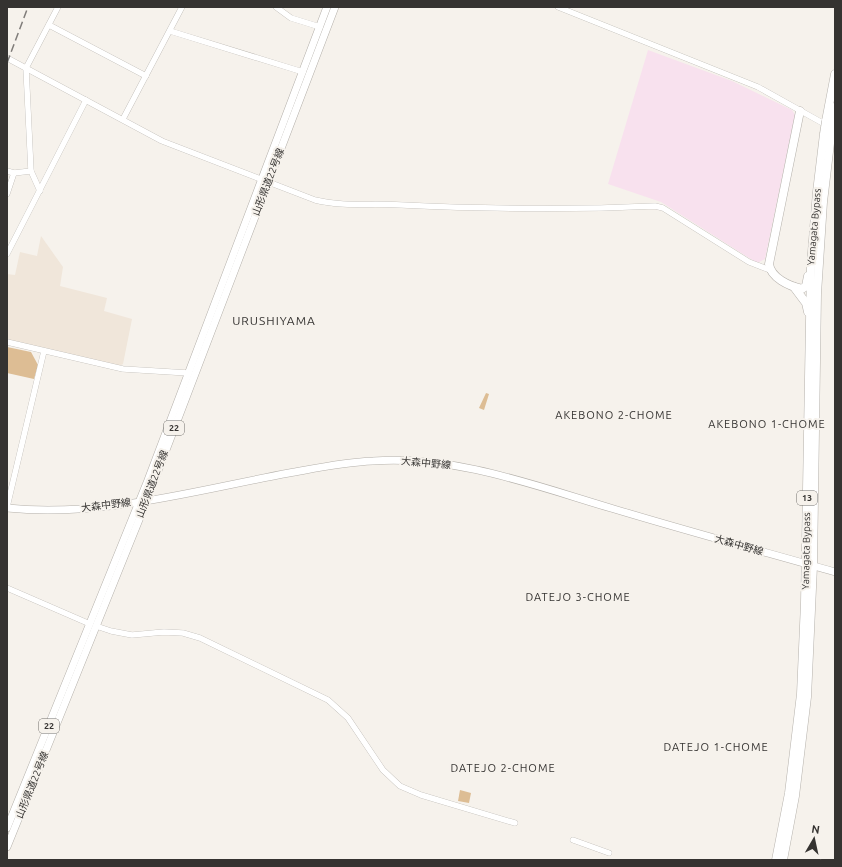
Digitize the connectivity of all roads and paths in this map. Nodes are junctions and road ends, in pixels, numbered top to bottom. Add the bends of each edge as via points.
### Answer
1 (58, 7) edge
2 (182, 7) edge
3 (276, 7) edge
4 (328, 7) edge
5 (334, 7) edge
6 (558, 7) edge
7 (49, 24) junction
8 (320, 27) junction
9 (170, 31) junction
10 (7, 58) edge
11 (26, 68) junction
12 (303, 72) junction
13 (835, 74) edge
14 (146, 76) junction
15 (86, 100) junction
16 (835, 107) edge
17 (800, 111) junction
18 (124, 119) junction
19 (830, 128) edge
20 (7, 171) edge
21 (31, 171) junction
22 (14, 173) junction
23 (265, 181) junction
24 (40, 191) junction
25 (7, 194) edge
26 (813, 238) junction
27 (7, 254) edge
28 (770, 270) junction
29 (794, 287) junction
30 (7, 342) edge
31 (44, 351) junction
32 (188, 373) junction
33 (809, 378) junction
34 (147, 500) junction
35 (139, 501) junction
36 (7, 507) edge
37 (810, 565) junction
38 (835, 572) edge
39 (7, 588) edge
40 (93, 625) junction
41 (515, 823) dead end
42 (7, 828) edge
43 (573, 840) dead end
44 (7, 848) edge
45 (609, 853) dead end
46 (776, 860) edge
47 (783, 860) edge

1 - 7 street
2 - 9 street
3 - 8 street via 296,20
4 - 8 main road, 山形県道22号線 / 22
5 - 23 main road, 山形県道22号線 / 22
6 - 17 street via 758,87
7 - 11 street
7 - 14 street
8 - 12 main road, 山形県道22号線 / 22
9 - 12 street
9 - 14 street
10 - 11 street
11 - 15 street
11 - 21 street
12 - 23 main road, 山形県道22号線 / 22
13 - 19 highway, Yamagata Bypass / 13 via 831,95
14 - 18 street
15 - 18 street
15 - 24 street
16 - 19 highway, Yamagata Bypass / 13
17 - 19 street
17 - 28 highway via 770,254
18 - 23 street via 162,141
19 - 26 highway, Yamagata Bypass / 13
19 - 37 highway, Yamagata Bypass / 13 via 817,294
20 - 22 street
21 - 22 street
21 - 24 street
22 - 25 street
23 - 28 street via 329,203 359,206 400,204 500,209 655,206 682,219 749,262
23 - 32 main road, 山形県道22号線 / 22
23 - 34 main road, 山形県道22号線 / 22
24 - 27 street
26 - 29 highway via 806,286 802,289
26 - 33 highway, Yamagata Bypass / 13
28 - 29 highway
29 - 33 highway via 806,303 807,309
30 - 31 street
31 - 32 street via 123,369
31 - 36 street
32 - 35 main road, 山形県道22号線 / 22
33 - 37 highway, Yamagata Bypass / 13
34 - 35 main road, 大森中野線
34 - 37 main road, 大森中野線 via 340,464 419,461 491,473
34 - 40 main road, 山形県道22号線 / 22
35 - 36 main road, 大森中野線 via 40,511
35 - 40 main road, 山形県道22号線 / 22
37 - 38 main road, 大森中野線
37 - 46 highway, Yamagata Bypass / 13 via 801,694 791,777
37 - 47 highway, Yamagata Bypass / 13 via 807,697 803,738
39 - 40 street
40 - 41 street via 132,635 164,632 183,633 200,638 318,693 341,710 383,770 400,786 421,795
40 - 42 main road, 山形県道22号線 / 22
40 - 44 main road, 山形県道22号線 / 22
43 - 45 street

